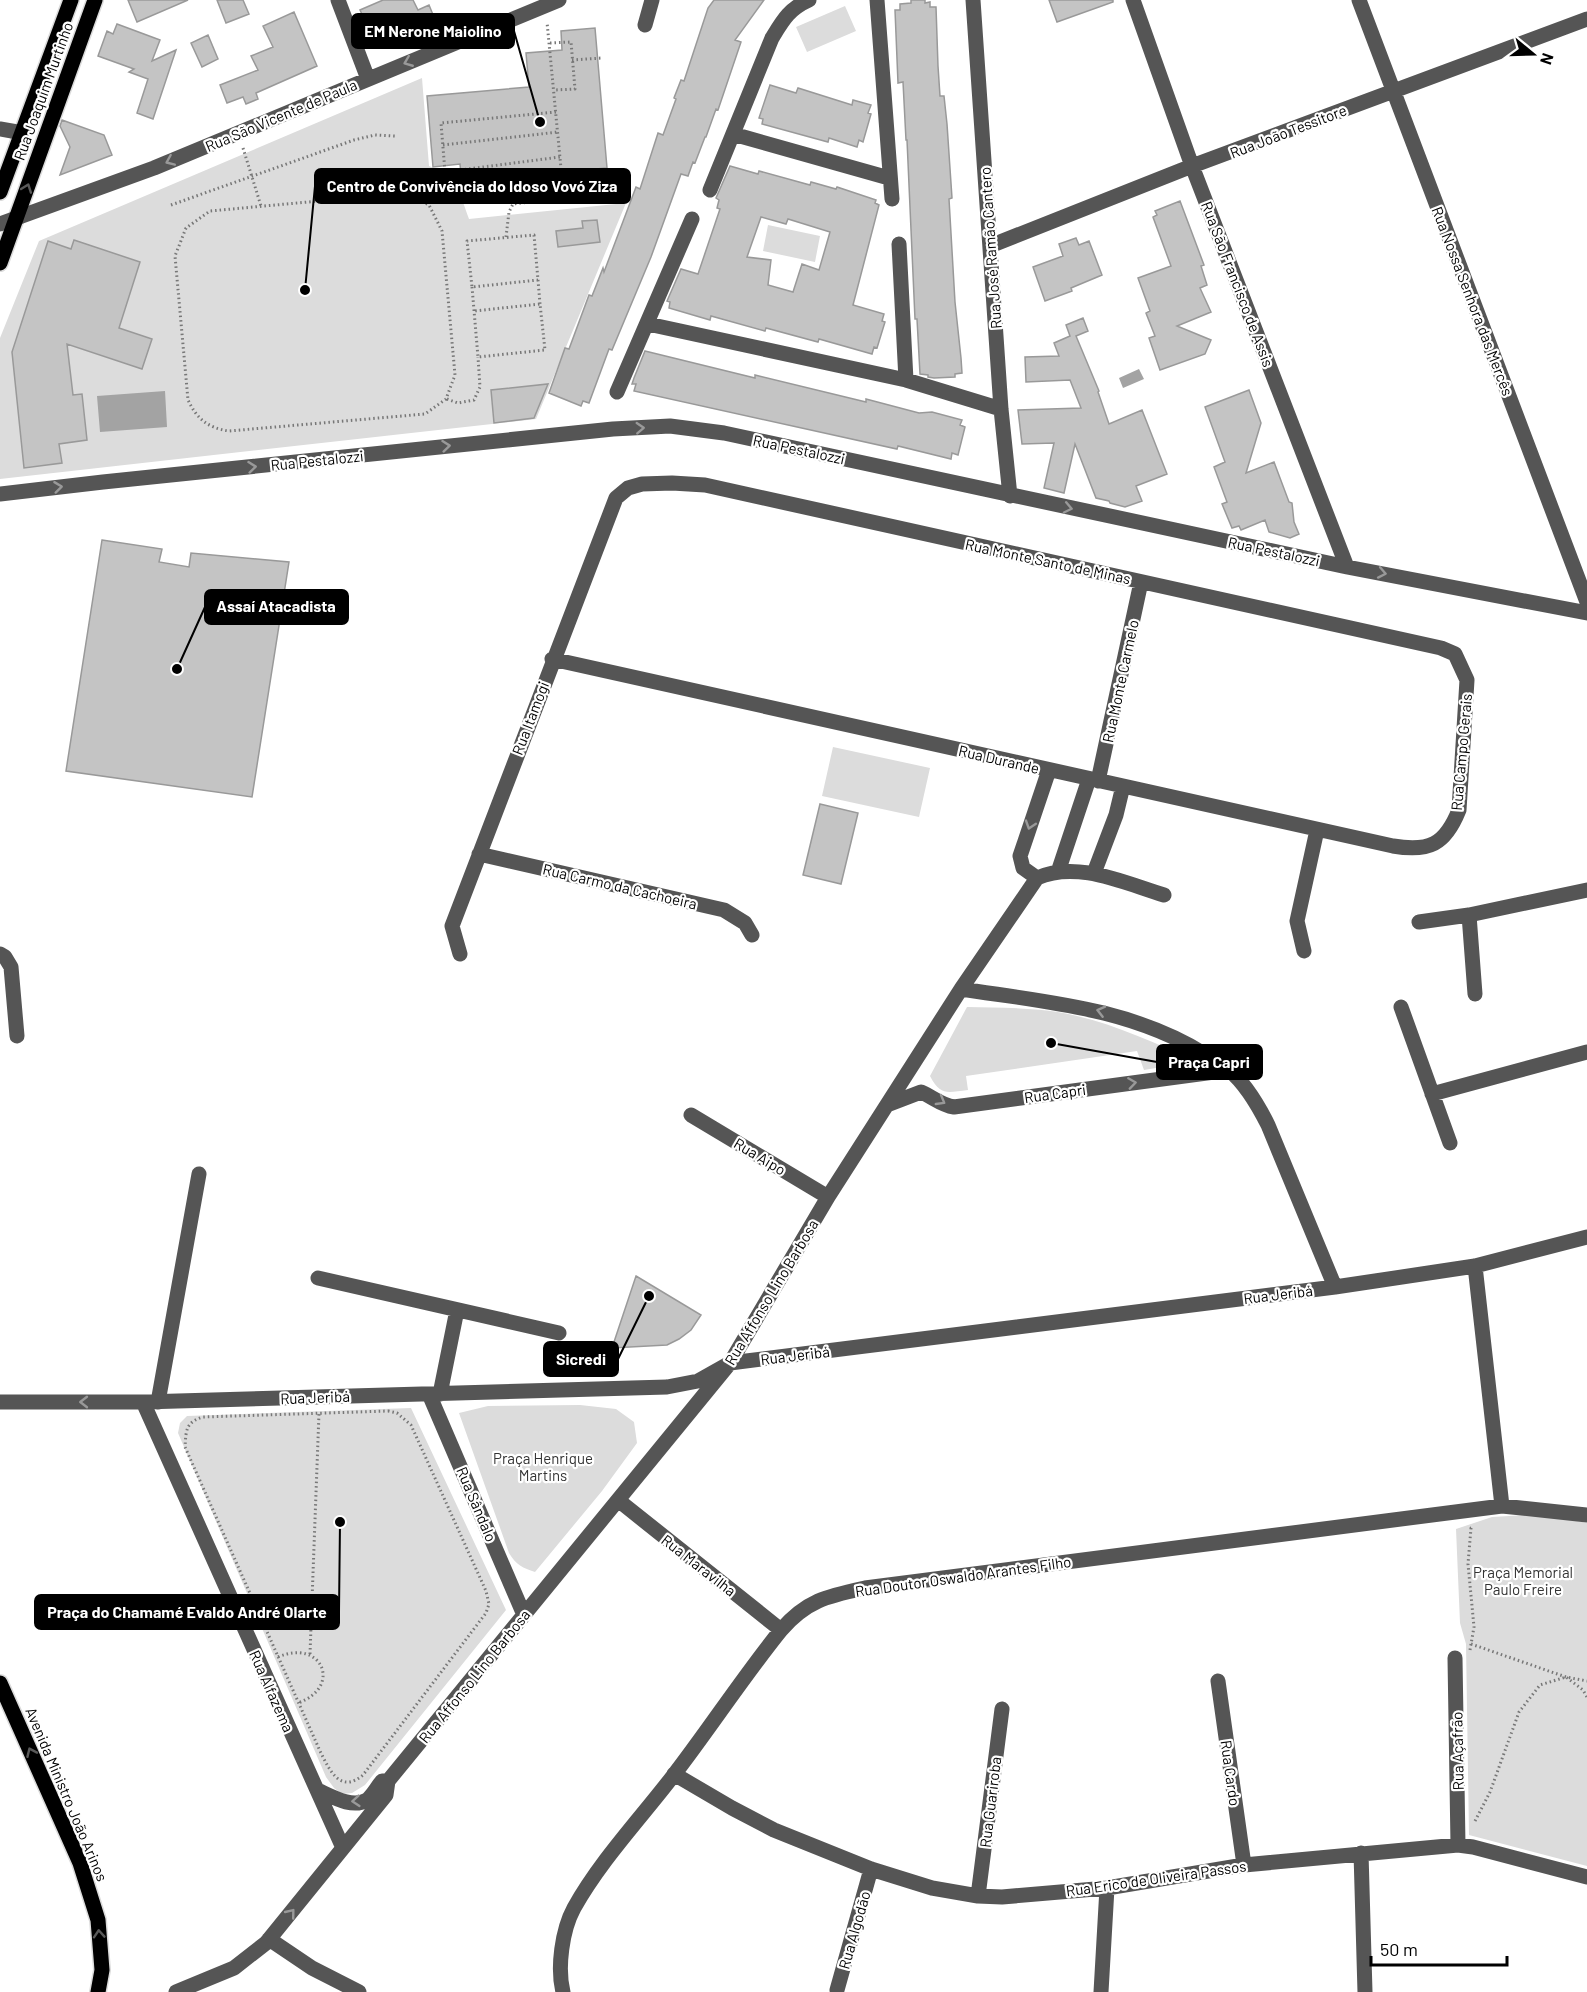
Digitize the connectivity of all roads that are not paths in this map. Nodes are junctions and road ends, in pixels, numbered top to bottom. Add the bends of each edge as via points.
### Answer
1 (71, 0) edge
2 (95, 0) edge
3 (338, 0) edge
4 (652, 0) edge
5 (809, 0) edge
6 (877, 0) edge
7 (973, 0) edge
8 (1133, 0) edge
9 (1359, 0) edge
10 (553, 3) edge
11 (1587, 19) edge
12 (645, 25) dead end
13 (368, 79) junction
14 (1393, 91) junction
15 (0, 129) edge
16 (23, 133) junction
17 (733, 134) junction
18 (1192, 166) junction
19 (890, 178) junction
20 (710, 190) dead end
21 (0, 192) edge
22 (892, 199) dead end
23 (16, 219) junction
24 (692, 219) dead end
25 (0, 224) edge
26 (899, 244) dead end
27 (990, 246) junction
28 (0, 263) edge
29 (648, 324) junction
30 (906, 380) junction
31 (617, 392) dead end
32 (1001, 409) junction
33 (627, 488) joint
34 (0, 494) edge
35 (1010, 496) junction
36 (1347, 567) junction
37 (1141, 582) junction
38 (1587, 602) edge
39 (1587, 613) edge
40 (552, 659) junction
41 (1461, 665) joint
42 (1049, 770) junction
43 (1093, 780) junction
44 (1123, 786) junction
45 (1317, 830) junction
46 (1443, 837) joint
47 (479, 854) junction
48 (1058, 872) junction
49 (1094, 873) junction
50 (1033, 885) junction
51 (1587, 890) edge
52 (1164, 895) dead end
53 (1468, 915) junction
54 (1419, 922) dead end
55 (752, 934) dead end
56 (1304, 951) dead end
57 (0, 954) edge
58 (460, 954) dead end
59 (961, 989) junction
60 (1475, 994) dead end
61 (1401, 1007) dead end
62 (17, 1036) dead end
63 (1587, 1053) edge
64 (1229, 1070) junction
65 (1432, 1094) junction
66 (887, 1105) junction
67 (691, 1115) dead end
68 (1450, 1143) dead end
69 (199, 1174) dead end
70 (828, 1197) junction
71 (1587, 1237) edge
72 (1475, 1266) junction
73 (318, 1278) dead end
74 (1335, 1287) junction
75 (458, 1310) junction
76 (559, 1333) dead end
77 (730, 1363) junction
78 (434, 1394) junction
79 (0, 1402) edge
80 (151, 1402) junction
81 (618, 1500) junction
82 (1502, 1506) junction
83 (1587, 1515) edge
84 (524, 1615) junction
85 (781, 1630) junction
86 (1462, 1655) road end
87 (1218, 1681) dead end
88 (0, 1683) edge
89 (1002, 1709) dead end
90 (674, 1774) junction
91 (388, 1781) junction
92 (317, 1790) junction
93 (1458, 1845) junction
94 (343, 1848) junction
95 (1361, 1853) junction
96 (1244, 1865) junction
97 (871, 1869) junction
98 (1587, 1877) edge
99 (1107, 1888) junction
100 (978, 1896) junction
101 (269, 1939) junction
102 (837, 1990) dead end
103 (98, 1992) edge
104 (176, 1992) edge
105 (359, 1992) edge
106 (563, 1992) edge
107 (1101, 1992) edge
108 (1365, 1992) edge

1 - 16 main road, Rua Joaquim Murtinho
23 -> 2 main road, Rua Joaquim Murtinho
3 - 13 street
4 - 12 street
5 - 17 street via 796,6 777,29
6 - 19 street
7 - 27 street, Rua José Ramão Cantero
8 - 18 street, Rua São Francisco de Assis
9 - 14 street, Rua Nossa Senhora das Mercês
10 -> 13 street, Rua São Vicente de Paula
11 - 14 street, Rua João Tessitore
13 -> 23 street, Rua São Vicente de Paula via 154,168
14 - 18 street, Rua João Tessitore
14 - 38 street, Rua Nossa Senhora das Mercês
15 - 16 street
16 - 21 main road, Rua Joaquim Murtinho
17 - 19 street
17 - 20 street
18 - 27 street, Rua João Tessitore
18 - 36 street, Rua São Francisco de Assis
19 - 22 street
23 - 25 street, Rua São Vicente de Paula
23 - 28 main road, Rua Joaquim Murtinho
24 - 29 street
26 - 30 street
27 - 32 street, Rua José Ramão Cantero
29 - 30 street
29 - 31 street
30 - 32 street
32 - 35 street, Rua José Ramão Cantero
33 - 37 street, Rua Monte Santo de Minas via 642,484 705,485
33 - 40 street, Rua Itamogi via 616,498
34 -> 35 street, Rua Pestalozzi via 591,431 670,426 724,433
35 -> 36 street, Rua Pestalozzi
36 -> 39 street, Rua Pestalozzi
37 - 41 street, Rua Monte Santo de Minas via 1441,648 1455,654
37 - 43 street, Rua Monte Carmelo
40 - 42 street, Rua Durande
40 - 47 street, Rua Itamogi
41 - 46 street, Rua Campo Gerais via 1467,680 1459,810
42 - 43 street, Rua Durande
42 -> 50 street via 1020,856
43 - 44 street, Rua Durande
43 - 48 street, Rua Monte Carmelo
44 - 45 street, Rua Durande
44 - 49 street
45 - 46 street, Rua Durande via 1412,849 1430,846
45 - 56 street via 1297,921
47 - 55 street, Rua Carmo da Cachoeira via 724,910 745,923
47 - 58 street, Rua Itamogi via 452,926
48 - 49 street
48 - 50 street via 1049,873
49 - 52 street
50 - 59 street, Rua Affonso Lino Barbosa
51 - 53 street
53 - 54 street
53 - 60 street
57 - 62 street via 11,967
64 -> 59 street via 1173,1037 1116,1015
59 - 66 street, Rua Affonso Lino Barbosa
61 - 65 street
63 - 65 street
66 -> 64 street, Rua Capri via 921,1092 954,1107
64 - 74 street via 1255,1099 1268,1125
65 - 68 street
66 - 70 street, Rua Affonso Lino Barbosa
67 - 70 street, Rua Aipo
69 - 80 street
70 - 77 street, Rua Affonso Lino Barbosa
71 - 72 street, Rua Jeribá
72 - 74 street, Rua Jeribá
72 - 82 street
73 - 75 street
74 - 77 street, Rua Jeribá
75 - 76 street
75 - 78 street
77 - 78 street, Rua Jeribá via 698,1380 667,1387
77 - 81 street, Rua Affonso Lino Barbosa
78 - 80 street, Rua Jeribá
78 - 84 street, Rua Sândalo
80 -> 79 street, Rua Jeribá
80 - 92 street, Rua Alfazema
81 - 84 street, Rua Affonso Lino Barbosa
81 - 85 street, Rua Maravilha
82 - 83 street, Rua Doutor Oswaldo Arantes Filho
82 - 85 street, Rua Doutor Oswaldo Arantes Filho via 865,1588 826,1596 795,1614
84 - 91 street, Rua Affonso Lino Barbosa
85 - 90 street, Rua Doutor Oswaldo Arantes Filho
86 - 93 street, Rua Açafrão
87 - 96 street, Rua Cardo
103 -> 88 main road, Avenida Ministro João Arinos via 102,1970 98,1920 80,1863
89 - 100 street, Rua Guariroba
90 - 97 street, Rua Erico de Oliveira Passos via 774,1830
90 - 106 street, Rua Doutor Oswaldo Arantes Filho via 598,1871 573,1910 561,1948
91 -> 92 street, Rua Affonso Lino Barbosa via 382,1781 364,1802 345,1802
91 - 94 street, Rua Affonso Lino Barbosa via 386,1795
92 - 94 street, Rua Alfazema
93 - 95 street, Rua Erico de Oliveira Passos
93 - 98 street, Rua Erico de Oliveira Passos
101 -> 94 street, Rua Affonso Lino Barbosa
95 - 96 street, Rua Erico de Oliveira Passos
95 - 108 street
96 - 99 street, Rua Erico de Oliveira Passos
97 - 100 street, Rua Erico de Oliveira Passos via 932,1888
97 - 102 street, Rua Algodão
99 - 100 street, Rua Erico de Oliveira Passos
99 - 107 street
101 - 104 street, Rua Affonso Lino Barbosa via 234,1968
101 - 105 street via 312,1968

